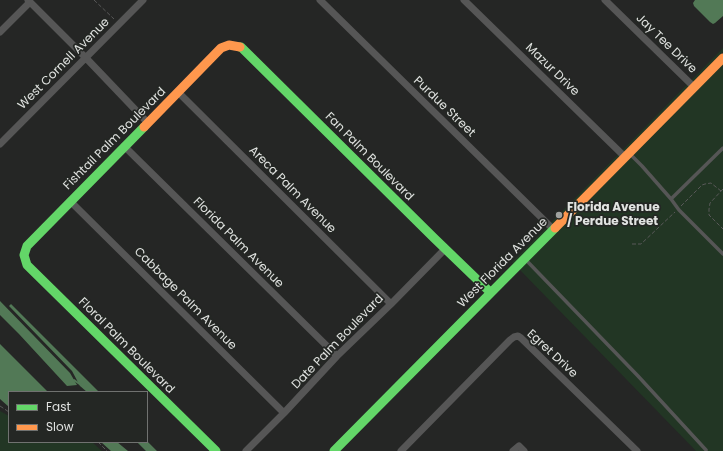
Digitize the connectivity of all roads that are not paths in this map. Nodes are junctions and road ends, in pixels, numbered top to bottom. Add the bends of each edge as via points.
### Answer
1 (143, 0) edge
2 (320, 0) edge
3 (464, 0) edge
4 (605, 0) edge
5 (29, 1) edge
6 (0, 32) edge
7 (229, 45) joint
8 (86, 58) junction
9 (723, 58) edge
10 (694, 87) junction
11 (178, 92) junction
12 (148, 123) junction
13 (0, 144) edge
14 (124, 146) junction
15 (723, 148) edge
16 (627, 155) junction
17 (671, 199) junction
18 (70, 201) junction
19 (554, 229) junction
20 (445, 249) junction
21 (723, 254) edge
22 (24, 255) joint
23 (524, 259) junction
24 (490, 292) junction
25 (391, 304) junction
26 (337, 356) junction
27 (284, 413) junction
28 (706, 450) edge
29 (216, 451) edge
30 (246, 451) edge
31 (334, 451) edge
32 (401, 451) edge
33 (514, 451) edge
34 (524, 451) edge
35 (637, 451) edge

1 - 8 street, West Cornell Avenue
2 - 19 street, Purdue Street
3 - 16 street, Mazur Drive
4 - 10 street, Jay Tee Drive
5 - 6 street
5 - 8 street
7 - 11 street, Fishtail Palm Boulevard via 221,48
7 - 20 street, Fan Palm Boulevard via 240,47
8 - 12 street
8 - 13 street, West Cornell Avenue
9 - 10 street, West Florida Avenue
10 - 16 street, West Florida Avenue
11 - 12 street, Fishtail Palm Boulevard
11 - 25 street, Areca Palm Avenue
12 - 14 street, Fishtail Palm Boulevard
14 - 18 street, Fishtail Palm Boulevard
14 - 26 street, Florida Palm Avenue
15 - 17 lane
16 - 17 lane via 642,166
16 - 19 street, West Florida Avenue
17 - 21 lane
18 - 22 street, Fishtail Palm Boulevard via 27,246
18 - 27 street, Cabbage Palm Avenue
19 - 23 street, West Florida Avenue
20 - 24 street, Fan Palm Boulevard
20 - 25 street, Date Palm Boulevard
22 - 29 street, Floral Palm Boulevard via 27,265
23 - 24 street, West Florida Avenue
23 - 28 lane
24 - 31 street, West Florida Avenue
25 - 26 street, Date Palm Boulevard
26 - 27 street, Date Palm Boulevard
27 - 30 street, Date Palm Boulevard
32 - 35 street, Egret Drive via 510,340 518,336
33 - 34 street via 519,446

